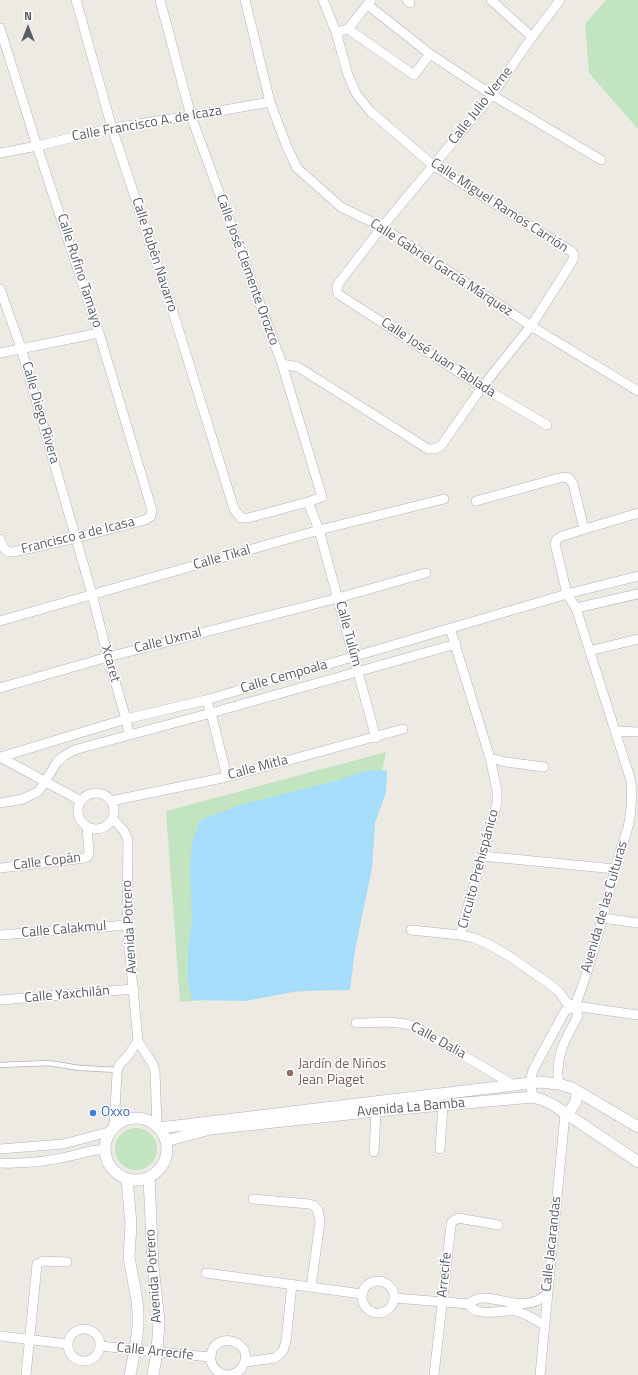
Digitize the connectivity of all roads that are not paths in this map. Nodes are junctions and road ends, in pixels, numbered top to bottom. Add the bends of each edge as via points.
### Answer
1 (76, 0) edge
2 (160, 0) edge
3 (245, 0) edge
4 (323, 0) edge
5 (491, 0) edge
6 (560, 0) edge
7 (370, 2) edge
8 (0, 28) edge
9 (348, 29) junction
10 (336, 32) junction
11 (532, 36) junction
12 (430, 54) junction
13 (492, 95) junction
14 (270, 102) junction
15 (191, 116) junction
16 (112, 128) junction
17 (37, 146) junction
18 (0, 153) edge
19 (601, 160) dead end
20 (434, 166) junction
21 (382, 227) junction
22 (338, 284) joint
23 (0, 289) edge
24 (531, 326) junction
25 (99, 333) junction
26 (21, 348) junction
27 (0, 353) edge
28 (282, 364) junction
29 (482, 387) junction
30 (638, 391) edge
31 (547, 425) dead end
32 (444, 499) dead end
33 (476, 501) dead end
34 (308, 502) junction
35 (638, 513) edge
36 (151, 516) joint
37 (584, 529) junction
38 (319, 530) junction
39 (76, 538) junction
40 (0, 539) edge
41 (426, 573) dead end
42 (638, 576) edge
43 (92, 594) junction
44 (567, 594) junction
45 (638, 594) edge
46 (338, 598) junction
47 (576, 608) junction
48 (0, 621) edge
49 (450, 628) junction
50 (638, 639) edge
51 (456, 644) junction
52 (589, 651) junction
53 (108, 657) junction
54 (354, 657) junction
55 (358, 672) junction
56 (0, 688) edge
57 (206, 700) junction
58 (212, 713) junction
59 (126, 719) junction
60 (403, 729) dead end
61 (615, 730) junction
62 (638, 732) edge
63 (129, 734) junction
64 (376, 738) junction
65 (0, 757) edge
66 (490, 758) junction
67 (544, 767) dead end
68 (226, 777) junction
69 (45, 780) junction
70 (81, 801) junction
71 (111, 801) junction
72 (0, 803) edge
73 (112, 819) junction
74 (87, 827) junction
75 (628, 827) junction
76 (638, 827) edge
77 (482, 856) junction
78 (0, 868) edge
79 (615, 869) junction
80 (602, 918) junction
81 (638, 923) edge
82 (127, 925) junction
83 (411, 930) dead end
84 (0, 935) edge
85 (460, 935) junction
86 (134, 989) junction
87 (0, 1000) edge
88 (575, 1006) junction
89 (638, 1015) edge
90 (356, 1023) dead end
91 (138, 1041) junction
92 (0, 1065) edge
93 (118, 1070) junction
94 (530, 1082) junction
95 (512, 1084) junction
96 (559, 1084) junction
97 (578, 1092) junction
98 (533, 1097) junction
99 (552, 1104) junction
100 (443, 1105) junction
101 (376, 1111) junction
102 (565, 1114) junction
103 (158, 1127) junction
104 (638, 1127) edge
105 (112, 1129) junction
106 (166, 1141) junction
107 (0, 1149) edge
108 (440, 1149) dead end
109 (105, 1150) junction
110 (374, 1152) dead end
111 (638, 1162) edge
112 (0, 1163) edge
113 (149, 1177) junction
114 (127, 1179) junction
115 (253, 1199) dead end
116 (498, 1225) dead end
117 (67, 1262) dead end
118 (206, 1273) dead end
119 (292, 1284) junction
120 (311, 1287) junction
121 (362, 1294) junction
122 (548, 1294) junction
123 (394, 1298) junction
124 (442, 1302) junction
125 (469, 1304) junction
126 (544, 1325) junction
127 (0, 1336) edge
128 (28, 1340) junction
129 (67, 1344) junction
130 (100, 1346) junction
131 (135, 1350) junction
132 (157, 1352) junction
133 (210, 1357) junction
134 (245, 1362) junction
135 (26, 1375) edge
136 (130, 1375) edge
137 (153, 1375) edge
138 (228, 1375) edge
139 (434, 1375) edge
140 (540, 1375) edge

1 - 16 street, Calle Rubén Navarro
2 - 15 street, Calle José Clemente Orozco
3 - 14 street, Calle Gabriel García Márquez
4 - 10 street, Calle Miguel Ramos Carrión
5 - 11 street
6 - 11 street, Calle Julio Verne
7 - 9 street
7 - 12 street
8 - 17 street, Calle Rufino Tamayo
9 - 10 street
9 - 12 street via 414,75
10 - 20 street, Calle Miguel Ramos Carrión via 348,75 357,95 370,112
11 - 13 street, Calle Julio Verne
12 - 13 street
13 - 19 street
13 - 20 street, Calle Julio Verne
14 - 15 street, Calle Francisco A. de Icaza
14 - 21 street, Calle Gabriel García Márquez via 297,168 341,207
15 - 16 street, Calle Francisco A. de Icaza
15 - 28 street, Calle José Clemente Orozco
16 - 17 street, Calle Francisco A. de Icaza
16 - 34 street, Calle Rubén Navarro via 174,315 234,509 241,518 248,518
17 - 18 street, Calle Francisco A. de Icaza
17 - 25 street, Calle Rufino Tamayo
20 - 21 street, Calle Julio Verne
20 - 24 street, Calle Miguel Ramos Carrión via 572,251 573,260
21 - 22 street, Calle Julio Verne
21 - 24 street, Calle Gabriel García Márquez
22 - 29 street, Calle José Juan Tablada via 338,294
23 - 26 street, Calle Diego Rivera
24 - 29 street
24 - 30 street, Calle Gabriel García Márquez
25 - 26 street
25 - 36 street, Calle Rufino Tamayo via 152,510
26 - 27 street
26 - 39 street, Calle Diego Rivera
28 - 29 street via 298,367 428,449 441,446
28 - 34 street, Calle José Clemente Orozco via 322,497
29 - 31 street, Calle José Juan Tablada
32 - 38 street, Calle Tikal
33 - 37 street via 563,477 569,478
34 - 38 street
35 - 37 street
36 - 39 street, Francisco a de Icasa via 145,520
37 - 44 street, Avenida de las Culturas via 557,539 555,544
38 - 43 street, Calle Tikal
38 - 46 street, Calle Tulúm
39 - 40 street, Francisco a de Icasa via 13,552 5,551
39 - 43 street, Calle Diego Rivera
41 - 46 street, Calle Uxmal
42 - 44 street
43 - 48 street, Calle Tikal
43 - 53 street, Xcaret
44 - 47 street, Avenida de las Culturas
44 - 49 street, Calle Cempoala
45 - 47 street
46 - 53 street, Calle Uxmal
46 - 54 street, Calle Tulúm
47 - 52 street, Avenida de las Culturas
49 - 51 street, Circuito Prehispánico
49 - 54 street, Calle Cempoala
50 - 52 street
51 - 55 street, Calle Cempoala
51 - 66 street, Circuito Prehispánico
52 - 61 street, Avenida de las Culturas
53 - 56 street, Calle Uxmal
53 - 59 street, Xcaret
54 - 55 street, Calle Tulúm
54 - 57 street, Calle Cempoala
55 - 58 street, Calle Cempoala
55 - 64 street, Calle Tulúm
57 - 58 street
57 - 59 street, Calle Cempoala
58 - 63 street, Calle Cempoala
58 - 68 street
59 - 63 street, Xcaret
59 - 65 street, Calle Cempoala
60 - 64 street, Calle Mitla
61 - 62 street
61 - 75 street, Avenida de las Culturas via 631,781 632,804
63 - 69 street, Calle Cempoala via 69,752 57,762
64 - 68 street, Calle Mitla
65 - 69 street
66 - 67 street
66 - 77 street, Circuito Prehispánico via 497,803
68 - 71 street, Calle Mitla
69 - 70 street
69 - 72 street, Calle Cempoala via 39,791 31,796
70 - 71 street via 86,796 96,793 106,796
70 - 74 street via 78,814
71 - 73 street via 114,811
73 - 74 street via 104,827
73 - 82 street, Avenida Potrero via 124,831 128,840
74 - 78 street, Calle Copán via 88,856 85,858
75 - 76 street
75 - 79 street, Avenida de las Culturas
77 - 79 street
77 - 85 street, Circuito Prehispánico
79 - 80 street, Avenida de las Culturas
80 - 81 street
80 - 88 street, Avenida de las Culturas
82 - 84 street, Calle Calakmul
82 - 86 street, Avenida Potrero
83 - 85 street
85 - 88 street, Circuito Prehispánico via 474,938 500,950 551,984 567,1003
86 - 87 street, Calle Yaxchilán
86 - 91 street, Avenida Potrero
88 - 89 street
88 - 94 street via 565,1011 535,1066
88 - 96 street, Avenida de las Culturas via 578,1016 565,1042 557,1069
90 - 95 street, Calle Dalia via 395,1022 413,1026
91 - 93 street via 119,1065
91 - 103 street, Avenida Potrero via 155,1071
92 - 93 lane via 48,1063
93 - 105 street
94 - 95 street, Avenida La Bamba
94 - 96 street, Avenida La Bamba
94 - 98 street
95 - 103 street, Avenida La Bamba
96 - 97 street, Avenida La Bamba
96 - 99 street
97 - 102 street via 575,1103
97 - 104 street, Avenida La Bamba
98 - 99 street, Avenida La Bamba
98 - 100 street, Avenida La Bamba
99 - 102 street, Avenida La Bamba
100 - 101 street, Avenida La Bamba
100 - 108 street
101 - 106 street, Avenida La Bamba via 210,1129
101 - 110 street
102 - 111 street, Avenida La Bamba
102 - 122 street, Calle Jacarandas
103 - 105 street via 149,1120 130,1118 121,1121
103 - 106 street
105 - 107 street via 63,1144
105 - 109 street
106 - 113 street via 165,1159 156,1173
109 - 112 street via 98,1148 74,1156 48,1160
109 - 114 street via 110,1167
113 - 114 street
113 - 132 street, Avenida Potrero via 153,1266 159,1321
114 - 131 street, Avenida Potrero via 131,1224 129,1257 138,1312
115 - 120 street via 309,1204 318,1210 320,1222
116 - 124 street, Arrecife via 461,1218 452,1222
117 - 128 street via 43,1261 37,1264
118 - 119 street
119 - 120 street
119 - 134 street via 283,1351 275,1358
120 - 121 street
121 - 123 street via 369,1284 380,1281 390,1287
121 - 123 street via 363,1303 373,1312 387,1310
122 - 125 street via 538,1301 523,1304 485,1298 473,1300
122 - 126 street, Calle Jacarandas
123 - 124 street
124 - 125 street
124 - 139 street, Arrecife
125 - 126 street via 471,1308 482,1312 516,1311
126 - 140 street, Calle Jacarandas
127 - 128 street
128 - 129 street
128 - 135 street
129 - 130 street via 72,1334 88,1329 97,1335
129 - 130 street via 73,1358 83,1362 97,1356
130 - 131 street, Calle Arrecife
131 - 132 street, Calle Arrecife
131 - 136 street, Avenida Potrero
132 - 133 street, Calle Arrecife
132 - 137 street, Avenida Potrero
133 - 134 street via 214,1347 230,1340 244,1350
133 - 138 street via 214,1368
134 - 138 street via 239,1371

